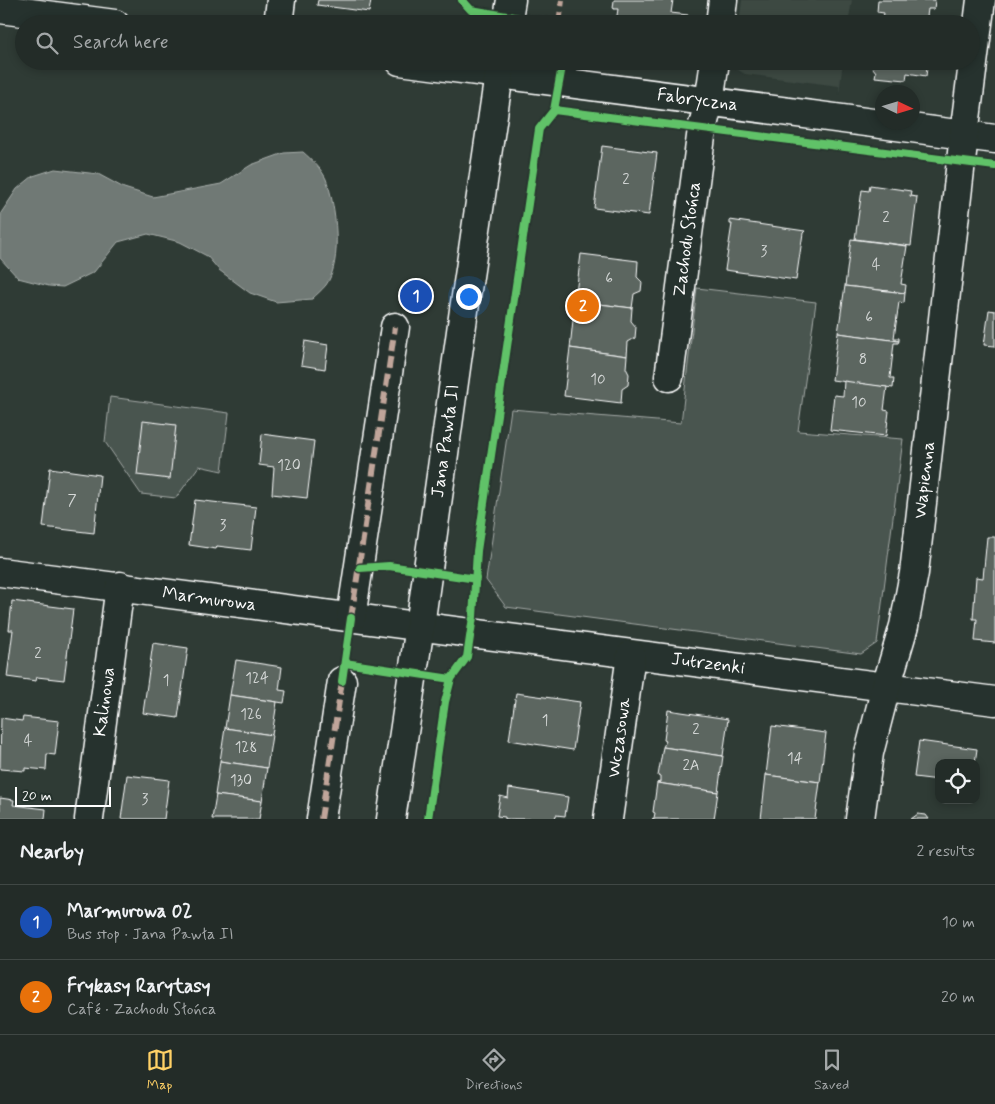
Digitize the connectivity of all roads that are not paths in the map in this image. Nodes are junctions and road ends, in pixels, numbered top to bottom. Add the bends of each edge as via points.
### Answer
1 (281, 0) edge
2 (511, 0) edge
3 (723, 0) edge
4 (981, 0) edge
5 (0, 9) edge
6 (46, 15) edge
7 (279, 15) edge
8 (508, 15) edge
9 (721, 15) edge
10 (979, 15) edge
11 (500, 70) edge
12 (512, 70) edge
13 (714, 70) edge
14 (972, 70) edge
15 (709, 102) junction
16 (964, 135) junction
17 (995, 139) edge
18 (395, 327) dead end
19 (669, 377) dead end
20 (0, 572) edge
21 (120, 586) junction
22 (351, 618) junction
23 (420, 626) junction
24 (631, 654) junction
25 (342, 681) dead end
26 (886, 687) junction
27 (995, 701) edge
28 (89, 819) edge
29 (321, 819) edge
30 (391, 819) edge
31 (608, 819) edge
32 (860, 819) edge

1 - 7 street
2 - 8 street
3 - 9 street
4 - 10 street, Wapienna
5 - 6 street
11 - 23 street, Jana Pawła II
12 - 15 street, Fabryczna
13 - 15 street, Zachodu Słońca
14 - 16 street, Wapienna
15 - 16 street, Fabryczna
15 - 19 street, Zachodu Słońca via 702,129
16 - 17 street, Fabryczna
16 - 26 street, Wapienna via 914,573 904,626
18 - 22 street
20 - 21 street, Marmurowa
21 - 22 street, Marmurowa
21 - 28 street, Kalinowa
22 - 23 street, Marmurowa
23 - 24 street, Jutrzenki
23 - 30 street, Jana Pawła II
24 - 26 street, Jutrzenki
24 - 31 street, Wczasowa
25 - 29 street
26 - 27 street, Jutrzenki
26 - 32 street, Wapienna via 869,753

